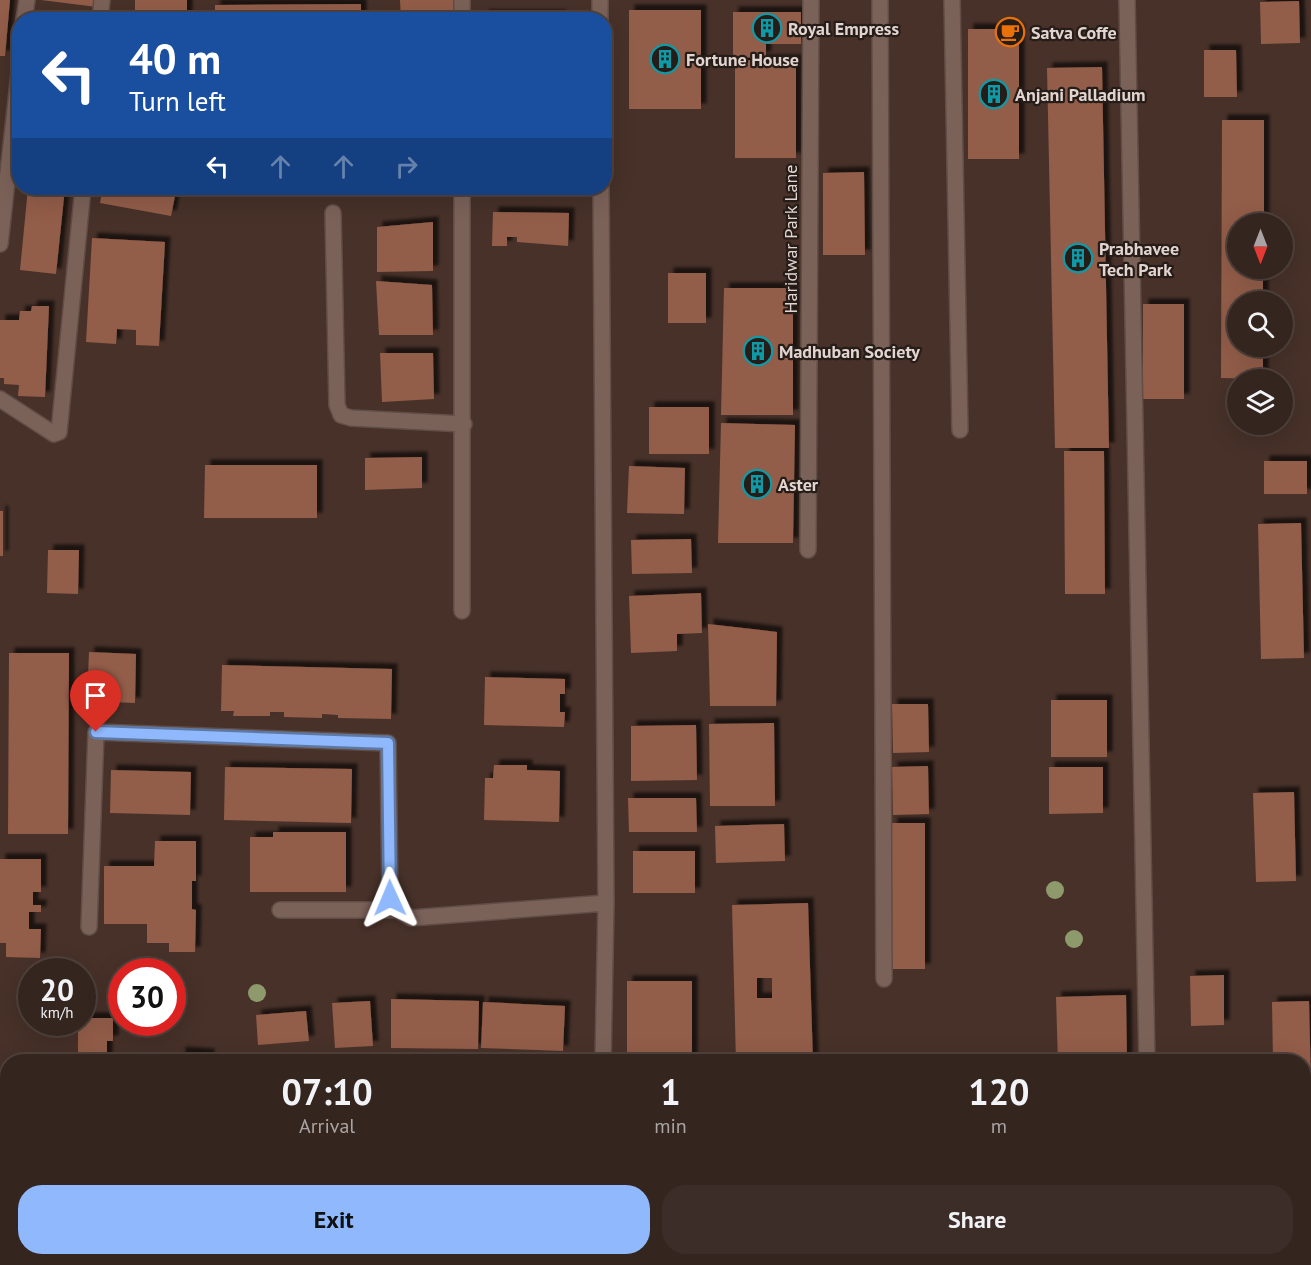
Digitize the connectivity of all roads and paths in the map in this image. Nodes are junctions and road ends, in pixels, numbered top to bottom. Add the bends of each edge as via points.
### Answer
1 (811, 0) edge
2 (880, 0) edge
3 (951, 0) edge
4 (1127, 0) edge
5 (12, 137) edge
6 (82, 195) edge
7 (462, 195) edge
8 (601, 195) edge
9 (333, 213) dead end
10 (0, 244) edge
11 (0, 399) edge
12 (464, 424) junction
13 (960, 430) dead end
14 (808, 550) dead end
15 (462, 611) dead end
16 (606, 903) junction
17 (280, 910) dead end
18 (397, 910) junction
19 (89, 927) dead end
20 (884, 978) dead end
21 (603, 1054) edge
22 (1148, 1054) edge

1 - 14 street, Haridwar Park Lane
2 - 20 street
3 - 13 street
4 - 22 street
5 - 10 street
6 - 11 street via 59,432 54,434
7 - 12 street
8 - 16 street
9 - 12 street via 341,415
12 - 15 street
16 - 18 street via 411,918
16 - 21 street
17 - 18 street
18 - 19 street via 390,898 388,743 96,732

